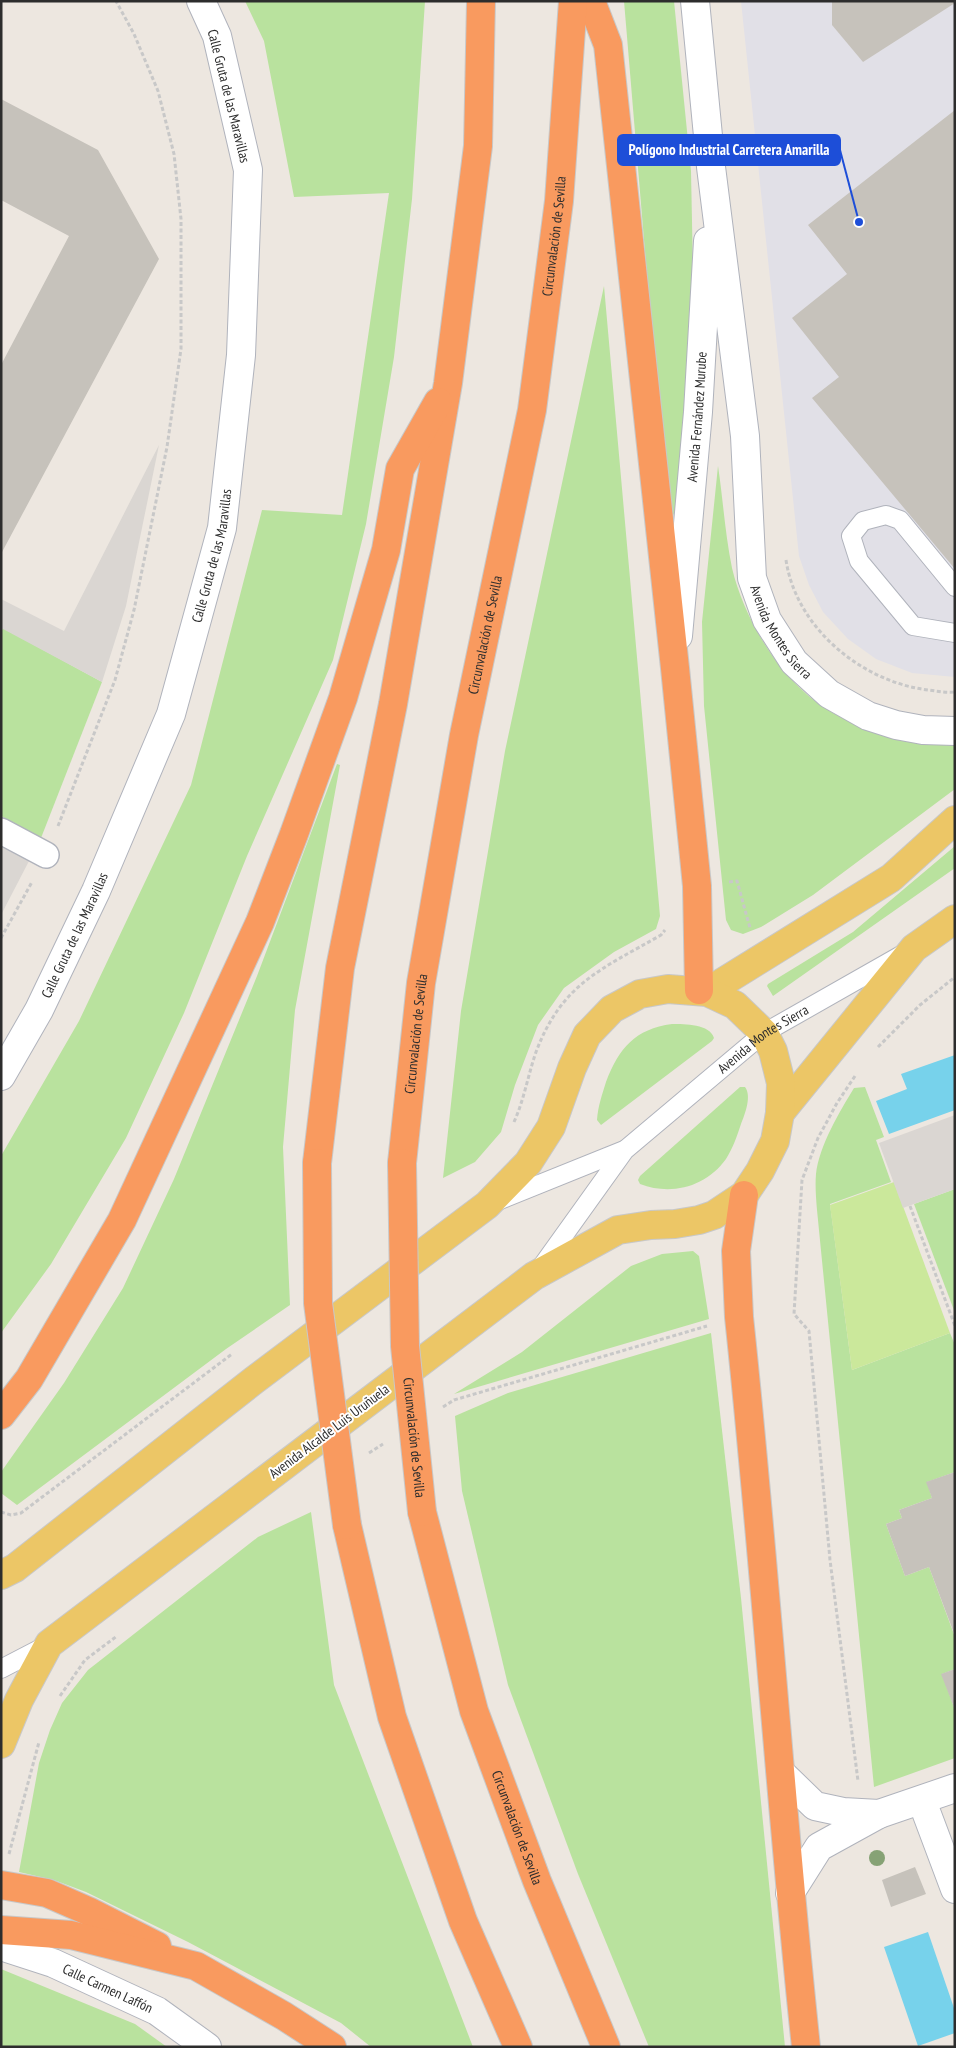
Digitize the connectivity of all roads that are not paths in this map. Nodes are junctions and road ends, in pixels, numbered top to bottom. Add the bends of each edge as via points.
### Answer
1 (201, 1) edge
2 (481, 1) edge
3 (573, 1) edge
4 (591, 1) edge
5 (695, 1) edge
6 (711, 167) junction
7 (448, 383) junction
8 (752, 578) joint
9 (955, 587) edge
10 (955, 633) edge
11 (675, 668) junction
12 (955, 731) edge
13 (955, 820) edge
14 (1, 831) edge
15 (46, 855) road end
16 (955, 919) edge
17 (914, 948) junction
18 (703, 991) junction
19 (764, 1033) junction
20 (1, 1076) edge
21 (780, 1113) junction
22 (625, 1150) junction
23 (744, 1195) junction
24 (487, 1205) junction
25 (534, 1276) junction
26 (1, 1415) edge
27 (6, 1575) edge
28 (49, 1644) junction
29 (1, 1669) edge
30 (1, 1744) edge
31 (781, 1772) junction
32 (955, 1788) edge
33 (922, 1801) junction
34 (879, 1814) junction
35 (1, 1885) edge
36 (955, 1889) edge
37 (790, 1893) junction
38 (1, 1930) edge
39 (1, 1946) edge
40 (196, 1966) junction
41 (207, 2047) edge
42 (332, 2047) edge
43 (518, 2047) edge
44 (606, 2047) edge
45 (806, 2047) edge

1 - 20 street, Calle Gruta de las Maravillas via 217,36 248,170 241,355 222,528 171,714 88,908 40,1010
2 - 7 highway via 478,146
3 - 44 highway, Circunvalación de Sevilla, bridge via 559,201 532,410 464,735 420,983 402,1163 405,1346 422,1512 474,1711
4 - 11 highway via 608,45
5 - 6 street, Avenida Fernández Murube
6 - 8 street, Avenida Fernández Murube via 746,436
6 - 11 street, Avenida Fernández Murube via 698,412
7 - 26 highway via 400,469 386,550 343,698 260,922 122,1220 29,1379
7 - 43 highway, bridge via 393,704 340,968 317,1163 318,1303 347,1525 392,1717 463,1921
8 - 12 street, Avenida Montes Sierra via 767,620 794,662 829,694 868,716 896,725
9 - 10 lane via 900,520 886,514 863,522 851,536 859,561 913,626
11 - 18 highway via 697,886
13 - 18 main road via 891,878
14 - 15 street
16 - 17 main road, Avenida Montes Sierra
17 - 19 lane, Avenida Montes Sierra
17 - 21 main road, Avenida Montes Sierra
18 - 19 main road via 735,1005
18 - 24 main road via 668,988 640,994 612,1010 587,1035 550,1128 528,1163
19 - 21 main road via 773,1051 781,1083
19 - 22 lane, Avenida Montes Sierra
21 - 23 main road via 774,1141
22 - 24 lane
22 - 25 lane
23 - 25 main road, Avenida Alcalde Luis Uruñuela via 714,1215 699,1220 618,1230
23 - 31 highway via 736,1251 740,1317
24 - 27 main road via 253,1381
25 - 28 main road, Avenida Alcalde Luis Uruñuela
28 - 29 lane, Avenida Alcalde Luis Uruñuela
28 - 30 main road, Avenida Alcalde Luis Uruñuela via 19,1700
31 - 34 street via 815,1806
31 - 37 highway
32 - 33 street
33 - 34 street
33 - 36 street
34 - 37 street via 820,1847
35 - 40 highway via 47,1893
37 - 45 highway
38 - 40 highway via 71,1934
39 - 41 street, Calle Carmen Laffón via 53,1963 157,2011
40 - 42 highway

